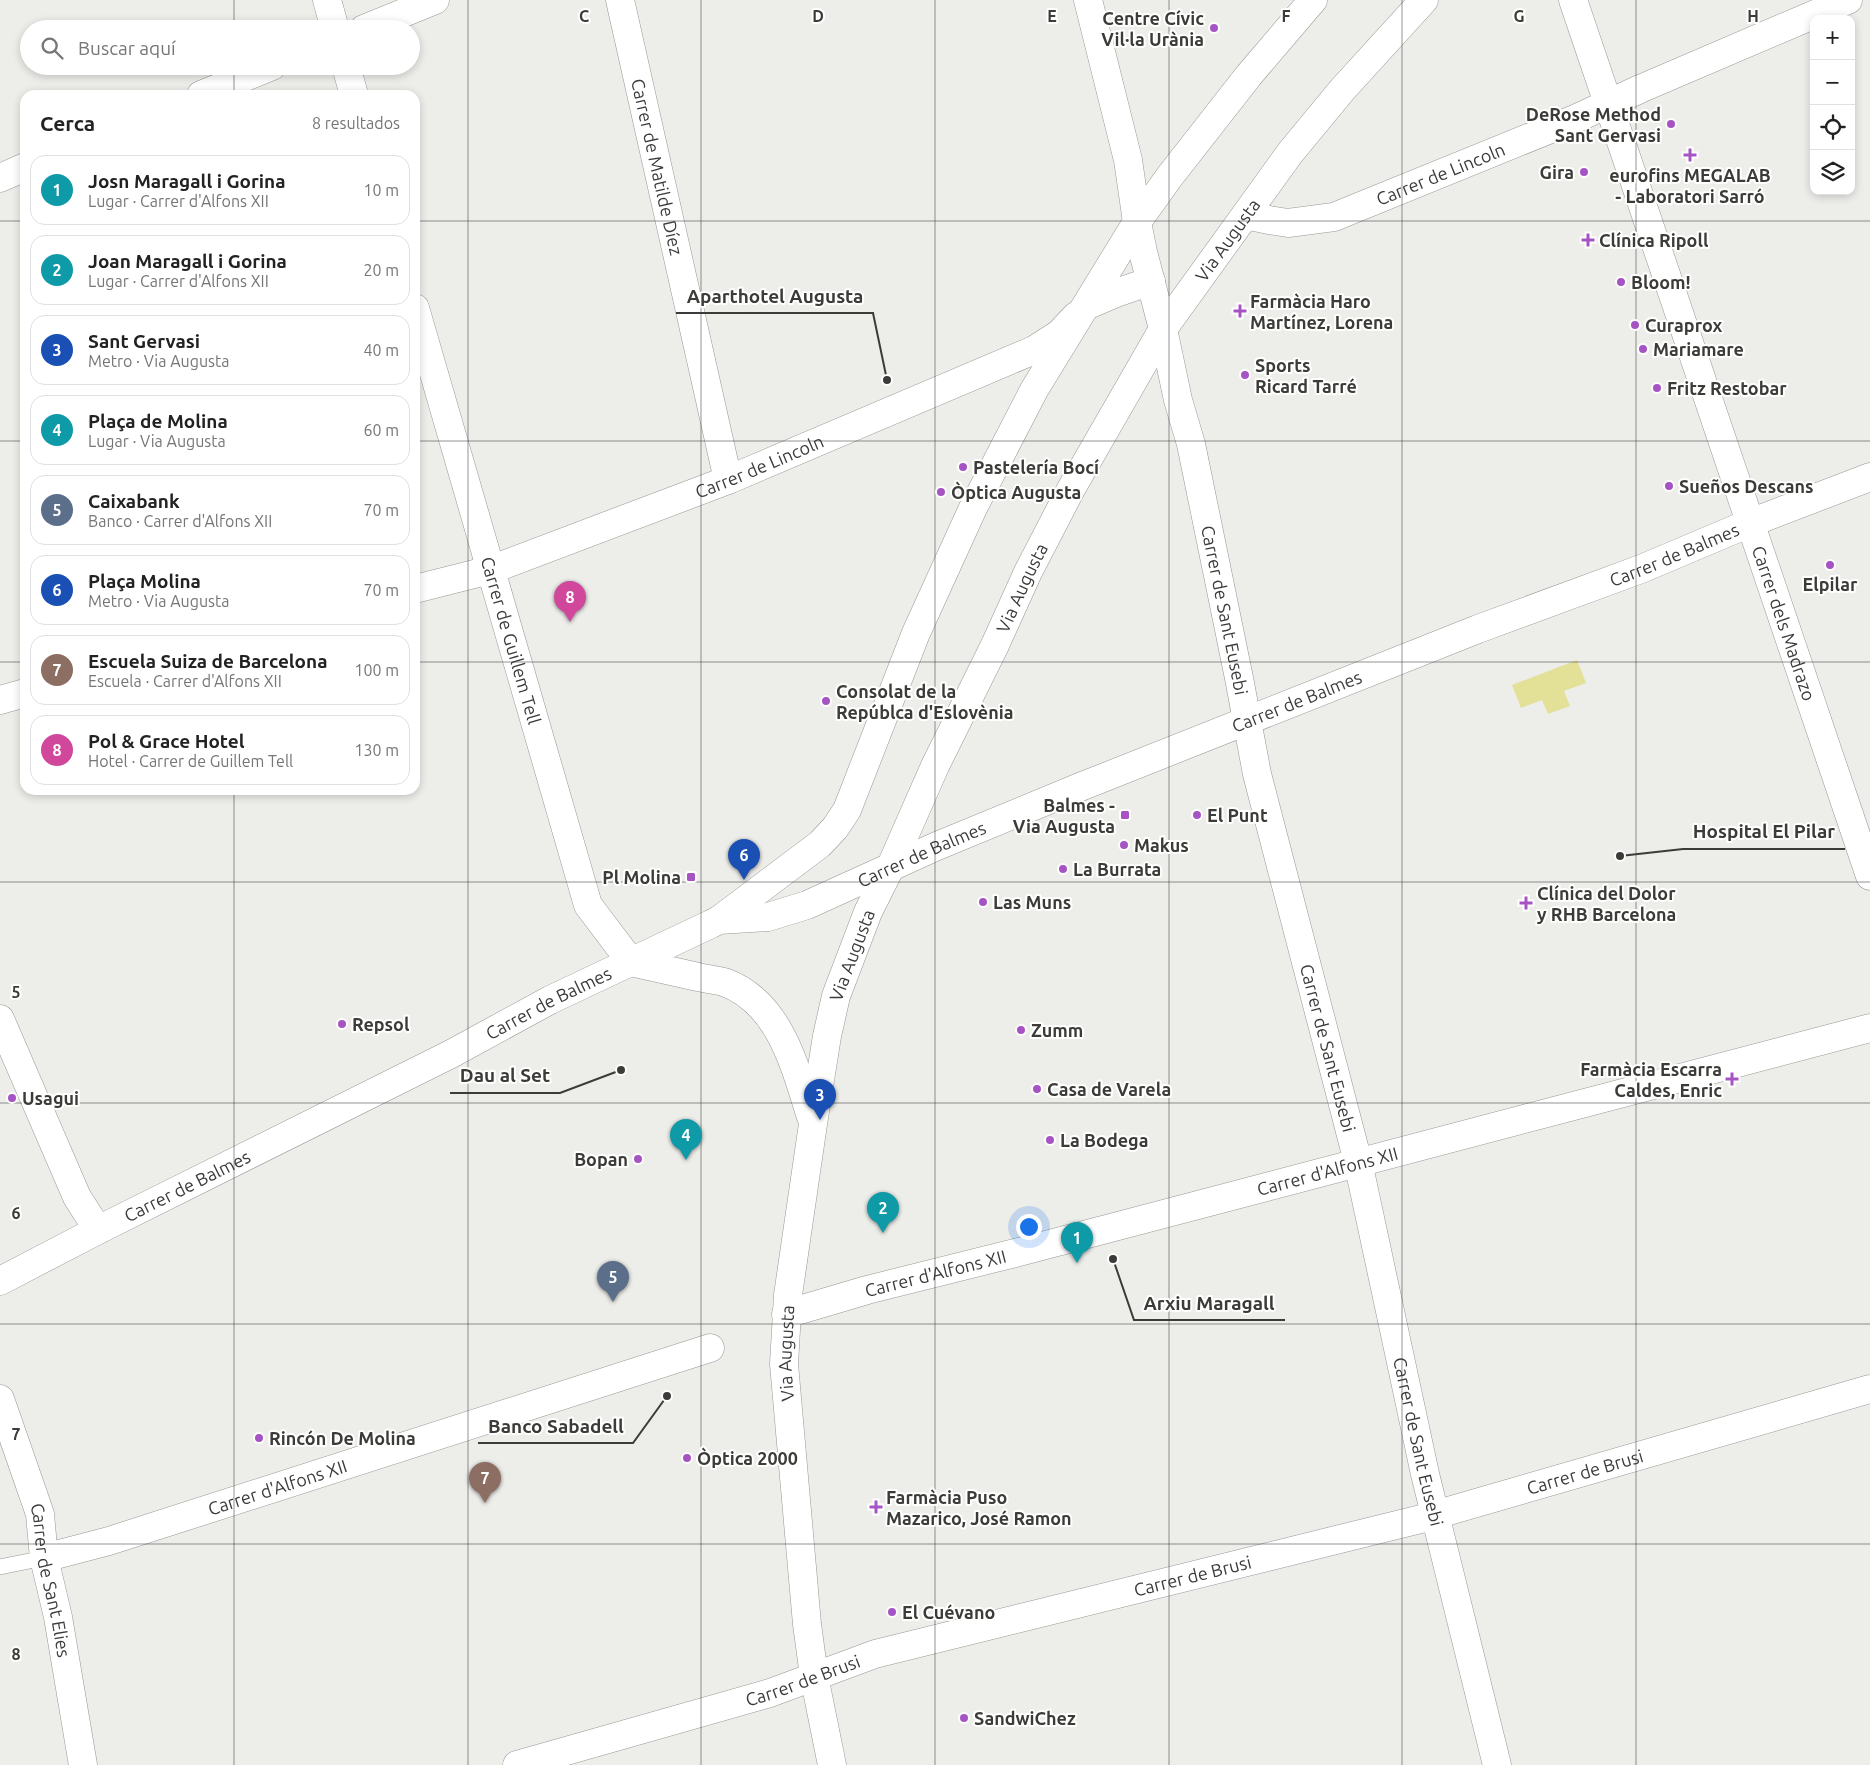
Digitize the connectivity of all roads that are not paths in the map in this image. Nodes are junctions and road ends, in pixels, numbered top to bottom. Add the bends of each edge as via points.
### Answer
1 (327, 0) edge
2 (435, 0) edge
3 (620, 0) edge
4 (1088, 0) edge
5 (1313, 0) edge
6 (1424, 0) edge
7 (1573, 0) edge
8 (1848, 0) edge
9 (333, 20) edge
10 (386, 20) edge
11 (250, 75) edge
12 (348, 75) edge
13 (213, 90) edge
14 (353, 90) edge
15 (1608, 103) junction
16 (20, 169) edge
17 (0, 178) edge
18 (1246, 215) junction
19 (1138, 222) junction
20 (1151, 281) junction
21 (1086, 306) junction
22 (420, 325) edge
23 (1163, 329) junction
24 (1870, 477) edge
25 (728, 480) junction
26 (1750, 523) junction
27 (490, 570) junction
28 (420, 588) edge
29 (20, 694) edge
30 (0, 700) edge
31 (1246, 721) junction
32 (891, 866) junction
33 (1870, 876) edge
34 (719, 920) junction
35 (631, 962) junction
36 (0, 1020) edge
37 (1870, 1028) edge
38 (813, 1124) junction
39 (1358, 1162) junction
40 (98, 1230) junction
41 (0, 1281) edge
42 (786, 1314) junction
43 (710, 1348) dead end
44 (1870, 1389) edge
45 (0, 1399) edge
46 (1435, 1514) junction
47 (44, 1558) junction
48 (0, 1566) edge
49 (814, 1676) junction
50 (84, 1765) edge
51 (517, 1765) edge
52 (832, 1765) edge
53 (1497, 1765) edge

1 - 9 street
2 - 10 street
3 - 25 street, Carrer de Matilde Díez
4 - 19 street via 1128,160
5 - 19 street via 1170,176
6 - 18 street, Via Augusta via 1342,90 1290,153
7 - 15 street, Carrer dels Madrazo
8 - 15 street, Carrer de Lincoln
11 - 13 street
12 - 14 street
15 - 18 street, Carrer de Lincoln via 1334,217 1288,223
15 - 26 street, Carrer dels Madrazo
16 - 17 street
18 - 23 street, Via Augusta
19 - 20 street, Carrer de Sant Eusebi
19 - 21 street
20 - 21 street
20 - 23 street, Carrer de Sant Eusebi
21 - 25 street, Carrer de Lincoln via 1059,334 1034,350
21 - 34 street via 1034,390 973,508 916,632 847,810 820,844
22 - 27 street, Carrer de Guillem Tell
23 - 31 street, Carrer de Sant Eusebi via 1191,444
23 - 32 street, Via Augusta via 1037,555 935,766
24 - 26 street, Carrer de Balmes
25 - 27 street, Carrer de Lincoln
26 - 31 street, Carrer de Balmes via 1641,569 1478,629
26 - 33 street, Carrer dels Madrazo
27 - 28 street, Carrer de Lincoln
27 - 35 street, Carrer de Guillem Tell via 588,905
29 - 30 street
31 - 32 street, Carrer de Balmes
31 - 39 street, Carrer de Sant Eusebi
32 - 34 street, Carrer de Balmes via 807,905 768,917
32 - 38 street, Via Augusta via 868,912 836,996
34 - 35 street, Carrer de Balmes
35 - 38 street via 723,982 762,1006 781,1035
35 - 40 street, Carrer de Balmes
36 - 40 street via 77,1197
37 - 39 street, Carrer d'Alfons XII
38 - 42 street, Via Augusta
39 - 42 street, Carrer d'Alfons XII
39 - 46 street, Carrer de Sant Eusebi
40 - 41 street, Carrer de Balmes
42 - 49 street, Via Augusta via 784,1364
43 - 47 street, Carrer d'Alfons XII via 109,1541
44 - 46 street, Carrer de Brusi
45 - 47 street, Carrer de Sant Elies via 40,1514
46 - 49 street, Carrer de Brusi via 875,1654
46 - 53 street, Carrer de Sant Eusebi
47 - 48 lane
47 - 50 street, Carrer de Sant Elies via 58,1617
49 - 51 street, Carrer de Brusi via 770,1693
49 - 52 street, Via Augusta

